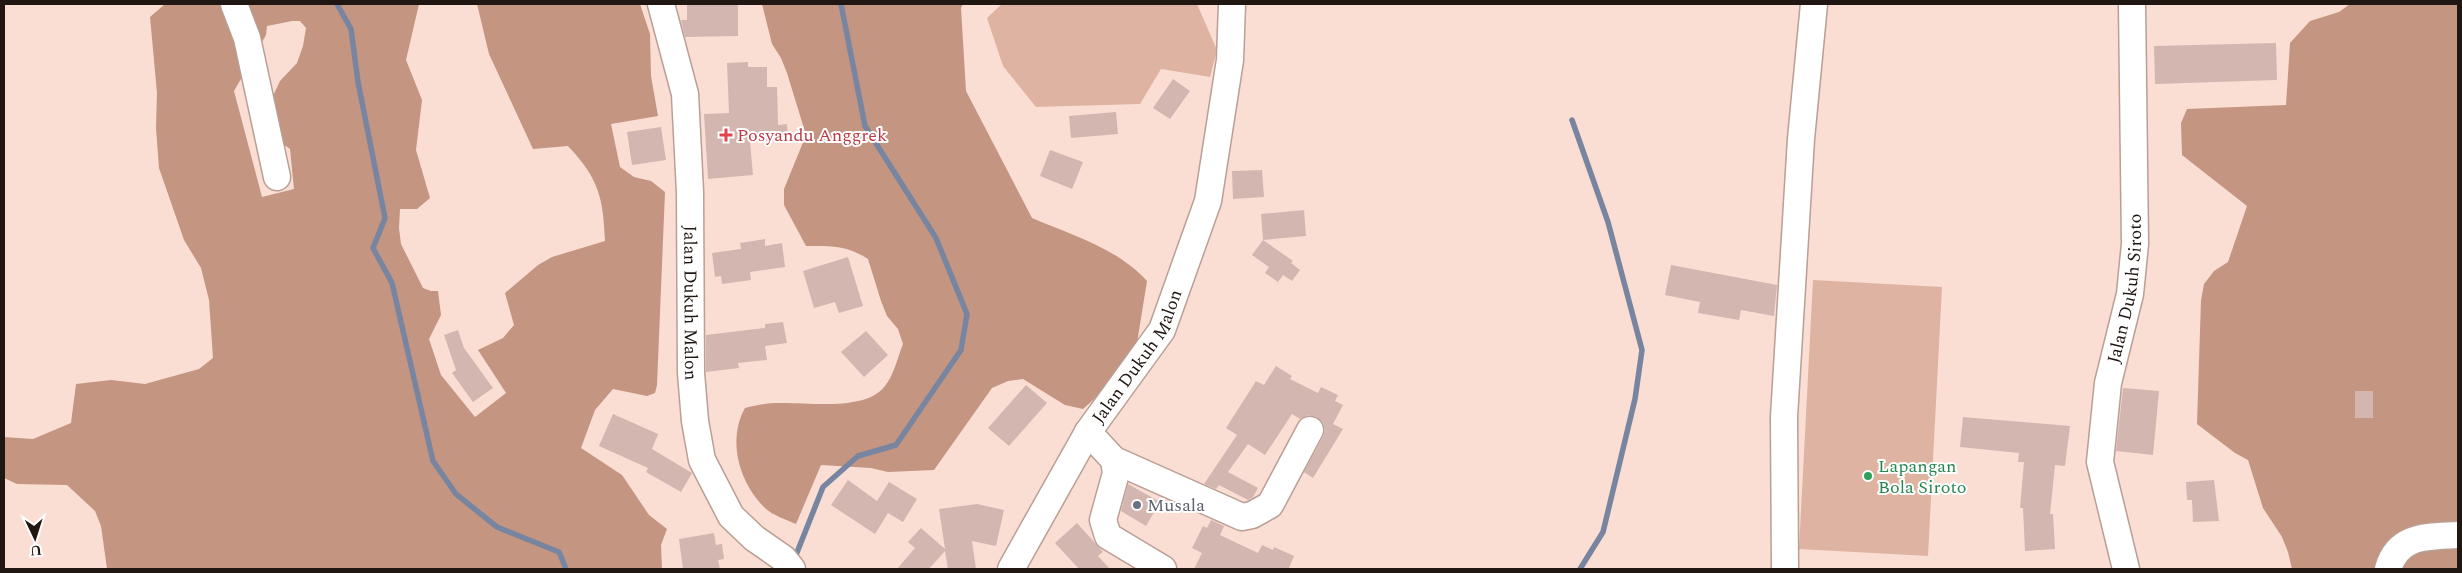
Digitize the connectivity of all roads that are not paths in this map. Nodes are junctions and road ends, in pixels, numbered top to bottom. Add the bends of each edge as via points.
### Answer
1 (234, 4) edge
2 (661, 4) edge
3 (1232, 4) edge
4 (1814, 4) edge
5 (2132, 4) edge
6 (277, 177) dead end
7 (1310, 430) dead end
8 (1088, 432) junction
9 (1114, 460) junction
10 (2458, 535) edge
11 (788, 564) edge
12 (1011, 569) edge
13 (1163, 569) edge
14 (1785, 569) edge
15 (2126, 569) edge
16 (2388, 569) edge

1 - 6 street via 247,38
2 - 11 street, Jalan Dukuh Malon via 685,94 690,192 691,372 702,460 731,516
3 - 8 street, Jalan Dukuh Malon via 1230,60 1208,201 1162,330
4 - 14 street via 1801,139 1784,417
5 - 15 street, Jalan Dukuh Siroto via 2135,244 2130,294 2108,383 2100,462
7 - 9 street via 1270,505 1242,517
8 - 9 street
8 - 12 street, Jalan Dukuh Malon
9 - 13 street via 1116,473 1103,520 1108,536
10 - 16 street via 2416,537 2392,556

